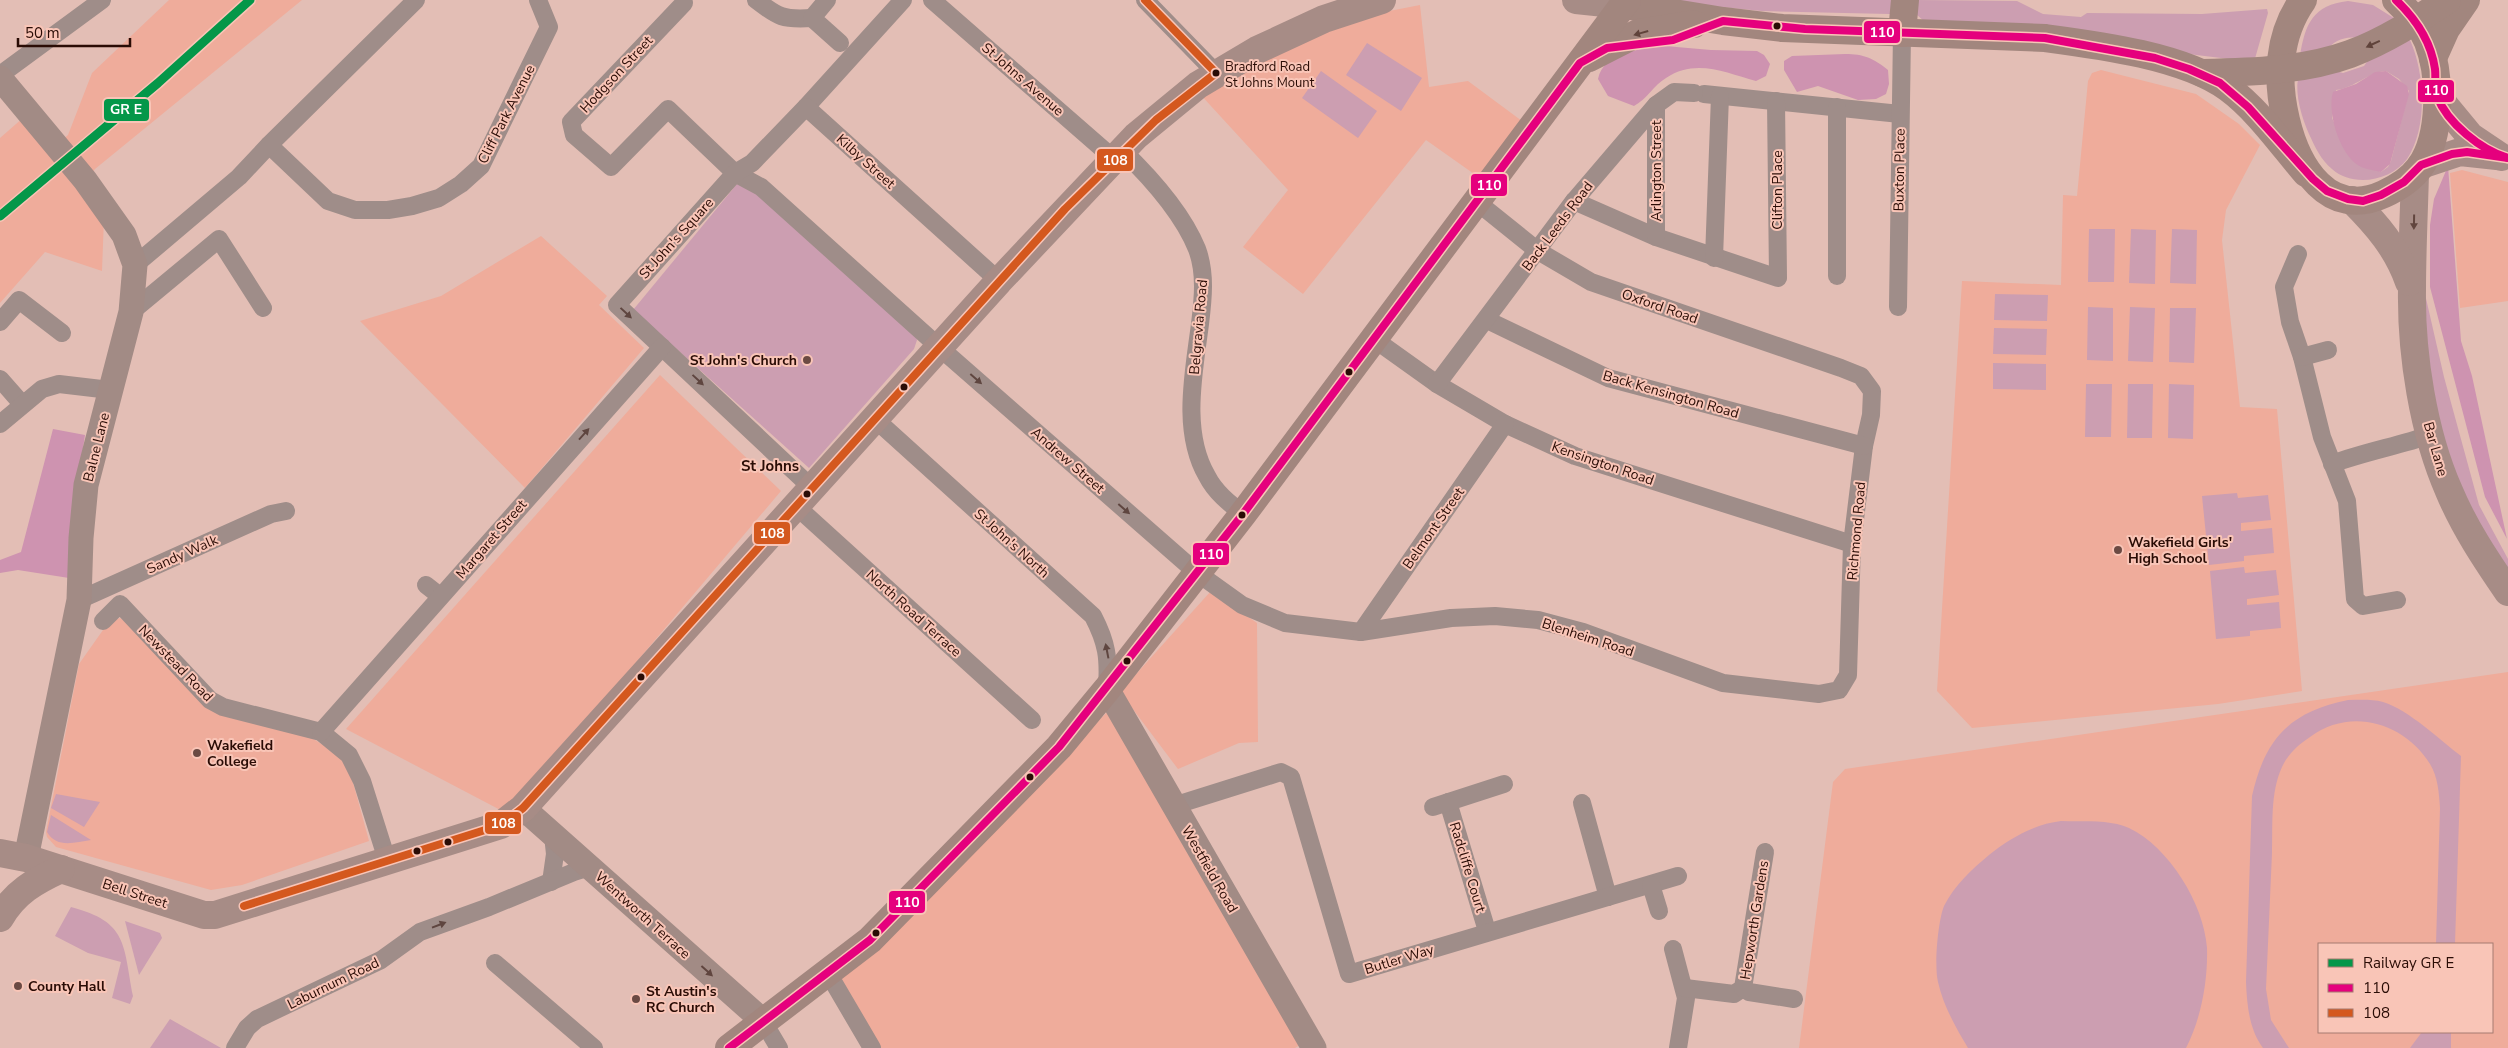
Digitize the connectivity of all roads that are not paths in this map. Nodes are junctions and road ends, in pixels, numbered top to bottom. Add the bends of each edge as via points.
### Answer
1 (102, 0) edge
2 (416, 0) edge
3 (538, 0) edge
4 (756, 0) edge
5 (827, 0) edge
6 (903, 0) edge
7 (932, 0) edge
8 (1145, 0) edge
9 (1382, 0) edge
10 (1576, 0) edge
11 (1905, 0) edge
12 (2303, 0) edge
13 (2396, 0) edge
14 (2447, 0) edge
15 (2466, 0) edge
16 (1625, 2) edge
17 (684, 3) dead end
18 (812, 18) junction
19 (1723, 21) junction
20 (2416, 21) junction
21 (1902, 33) junction
22 (840, 43) dead end
23 (2433, 58) junction
24 (1580, 63) junction
25 (2280, 69) junction
26 (1216, 73) junction
27 (2200, 73) junction
28 (0, 76) edge
29 (1706, 94) junction
30 (2437, 96) junction
31 (1776, 101) junction
32 (1656, 104) junction
33 (806, 107) junction
34 (1838, 107) junction
35 (1900, 114) junction
36 (269, 145) junction
37 (1118, 154) junction
38 (2505, 158) edge
39 (2418, 169) junction
40 (735, 173) junction
41 (2306, 173) junction
42 (2352, 200) junction
43 (1574, 201) junction
44 (1477, 202) junction
45 (1656, 237) junction
46 (1538, 251) junction
47 (2298, 254) dead end
48 (1714, 258) junction
49 (135, 265) junction
50 (1837, 276) dead end
51 (999, 281) junction
52 (2412, 291) junction
53 (1898, 307) dead end
54 (263, 308) dead end
55 (131, 312) junction
56 (1487, 320) junction
57 (0, 322) edge
58 (62, 333) dead end
59 (1374, 339) junction
60 (662, 347) junction
61 (939, 347) junction
62 (2328, 350) dead end
63 (2302, 357) junction
64 (1861, 376) joint
65 (0, 379) edge
66 (1437, 384) junction
67 (110, 390) junction
68 (22, 404) junction
69 (875, 419) junction
70 (0, 424) edge
71 (1505, 424) junction
72 (2430, 435) junction
73 (1864, 446) junction
74 (2332, 464) junction
75 (804, 497) junction
76 (286, 511) dead end
77 (1243, 514) junction
78 (1852, 544) junction
79 (1196, 572) junction
80 (426, 585) dead end
81 (2508, 592) edge
82 (440, 596) junction
83 (79, 600) junction
84 (2397, 600) dead end
85 (103, 621) dead end
86 (1361, 632) junction
87 (1107, 689) junction
88 (1839, 690) joint
89 (1032, 720) dead end
90 (321, 732) junction
91 (1504, 784) dead end
92 (1582, 803) dead end
93 (1173, 806) junction
94 (523, 808) junction
95 (553, 835) junction
96 (1765, 852) dead end
97 (0, 853) edge
98 (26, 858) junction
99 (387, 860) junction
100 (0, 866) edge
101 (590, 868) junction
102 (61, 869) junction
103 (1678, 876) dead end
104 (551, 882) junction
105 (1651, 885) junction
106 (1608, 897) junction
107 (1659, 911) dead end
108 (2, 915) edge
109 (1487, 931) junction
110 (1673, 949) dead end
111 (495, 963) dead end
112 (828, 974) junction
113 (1685, 988) junction
114 (1743, 988) junction
115 (1794, 999) dead end
116 (763, 1021) junction
117 (235, 1048) edge
118 (594, 1048) edge
119 (729, 1048) edge
120 (779, 1048) edge
121 (872, 1048) edge
122 (1314, 1048) edge
123 (1678, 1048) edge

1 - 28 street
2 - 36 street
3 - 36 street, Cliff Park Avenue via 549,27 493,143 481,166 439,198 388,210 355,210 328,201
4 - 18 street via 775,14 791,20
5 - 18 street
6 - 33 street
7 - 37 street, St Johns Avenue
8 - 26 street
9 - 26 main road, Bell Street via 1297,30
10 - 16 main road
11 - 21 highway
12 - 25 highway via 2290,21
13 - 20 highway
14 - 20 highway
15 - 23 highway via 2446,29
16 - 19 highway
16 - 24 highway
17 - 40 street, Hodgson Street via 571,122 574,135 611,167 668,109
18 - 22 street
19 - 21 highway via 1782,28
19 -> 24 highway via 1638,33
20 - 23 highway
20 -> 25 highway via 2348,54
21 - 27 highway via 2060,40 2155,58
21 - 35 street, Buxton Place
23 - 30 highway
24 - 44 highway
25 - 27 highway
25 - 41 highway via 2288,128
26 - 37 main road, Bell Street via 1177,101
27 - 41 highway via 2239,98
28 - 49 street, Balne Lane via 85,180 124,235
29 - 31 street, Back Leeds Road
29 - 32 street, Back Leeds Road via 1674,92
29 - 48 street
30 - 38 main road via 2470,136
30 - 39 highway via 2434,130
31 - 34 street, Back Leeds Road
31 - 48 street, Clifton Place via 1778,278
32 - 43 street, Back Leeds Road
32 - 45 street, Arlington Street
33 - 40 street via 752,162
33 - 51 street, Kilby Street
34 - 35 street, Back Leeds Road
34 - 50 street
35 - 53 street, Buxton Place
36 - 49 street via 239,177
37 - 51 main road, Bell Street
37 - 77 street, Belgravia Road via 1165,198 1197,249 1204,279 1193,375 1193,433 1207,477
38 - 39 main road via 2460,152
39 - 42 highway via 2397,188 2364,201
39 -> 52 main road, Bar Lane
40 -> 60 street, St John's Square via 617,305
40 - 61 street via 761,187
41 - 42 highway via 2327,191
42 - 52 main road, Bar Lane via 2399,256
43 - 45 street
43 - 46 street, Back Leeds Road
44 - 46 street, Oxford Road
44 - 59 highway
45 - 48 street
46 - 56 street, Back Leeds Road
46 - 64 street, Oxford Road via 1591,282
47 - 63 street via 2284,287 2290,322
49 - 55 street, Balne Lane
51 - 61 main road, Bell Street
52 - 72 main road, Bar Lane via 2416,347
54 - 55 street via 220,239
55 - 67 street, Balne Lane
56 - 66 street, Back Leeds Road
56 - 73 street, Back Kensington Road via 1608,378
57 - 58 street via 19,300
59 - 66 street, Kensington Road
59 - 77 highway
60 -> 75 street, St John's Square
82 -> 60 street, Margaret Street
61 - 69 main road, Bell Street
61 -> 79 street, Andrew Street
62 - 63 street
63 - 74 street
64 - 73 street, Richmond Road via 1872,391
65 - 68 street
66 - 71 street, Kensington Road
67 - 68 street via 59,384 42,388
67 - 83 street, Balne Lane via 86,485
68 - 70 street
69 - 75 main road, Bell Street
87 -> 69 street, St John's North via 1109,659 1104,638 1092,616
71 - 78 street, Kensington Road via 1575,456
71 - 86 street, Belmont Street
72 - 74 street via 2363,452
72 - 81 main road, Bar Lane via 2461,518
73 - 78 street, Richmond Road
74 - 84 street via 2347,501 2355,599 2362,606
75 - 89 street, North Road Terrace
75 - 94 main road, Bell Street
76 - 83 street, Sandy Walk via 271,514
77 - 79 highway
78 - 88 street, Richmond Road via 1848,674
79 - 86 street, Blenheim Road via 1242,605 1285,623
79 - 87 highway
80 - 82 street
82 - 90 street, Margaret Street
83 - 98 street, Balne Lane
85 - 90 street, Newstead Road via 120,604 210,700 223,707
86 - 88 street, Blenheim Road via 1451,618 1496,616 1538,620 1583,632 1723,683 1819,694
87 - 93 street, Westfield Road
87 - 112 highway via 1059,747 886,925
90 - 99 street, Newstead Road via 349,755 362,781
91 - 109 street, Radcliffe Court via 1441,805
92 - 106 street
93 - 109 street, Butler Way via 1281,772 1291,777 1349,974
93 - 122 street, Westfield Road
94 - 95 street, Wentworth Terrace
94 - 99 main road, Bell Street via 501,825
95 - 101 street, Wentworth Terrace
95 - 104 street via 555,854
96 - 114 street, Hepworth Gardens
97 - 98 main road, Bell Street
98 - 102 main road, Bell Street
99 - 102 main road, Bell Street via 215,915 204,915
100 - 108 main road via 8,881 10,896
101 - 104 street, Laburnum Road
101 -> 116 street, Wentworth Terrace
102 - 108 main road via 30,884
103 - 105 street, Butler Way
117 -> 104 street, Laburnum Road via 247,1028 257,1019 381,960 420,932
105 - 106 street, Butler Way
105 - 107 street
106 - 109 street, Butler Way
110 - 113 street
111 - 118 street
112 - 116 highway
112 - 121 street
113 - 114 street, Hepworth Gardens via 1734,994
113 - 123 street
114 - 115 street via 1749,992
116 - 119 highway
116 - 120 street

